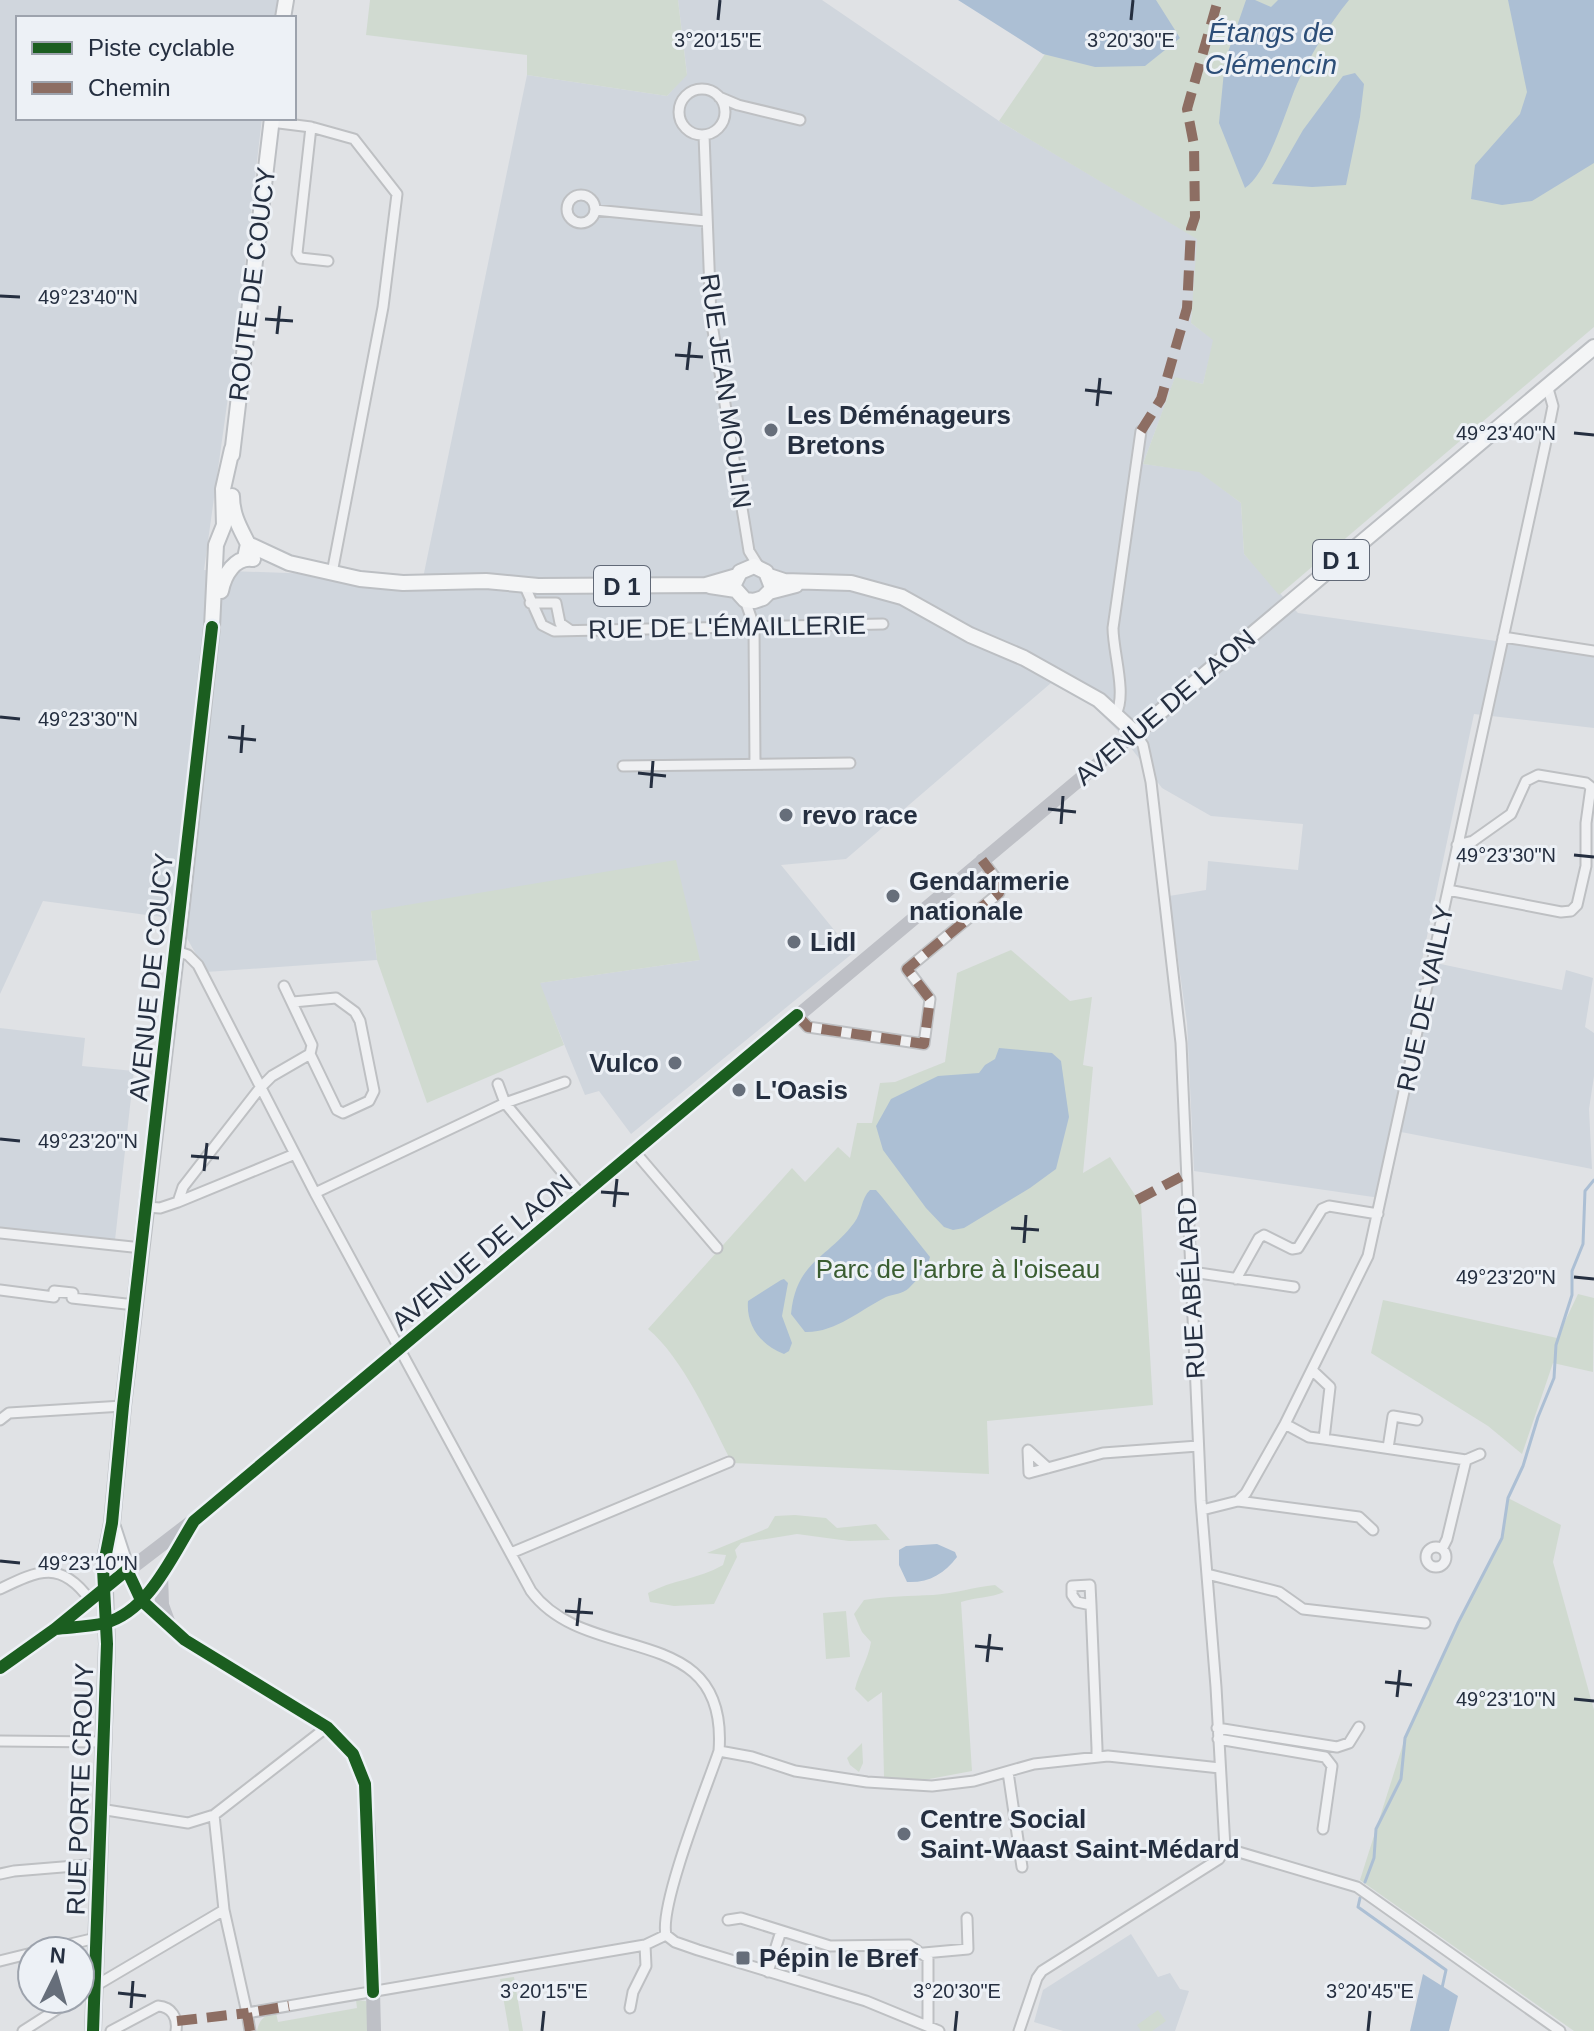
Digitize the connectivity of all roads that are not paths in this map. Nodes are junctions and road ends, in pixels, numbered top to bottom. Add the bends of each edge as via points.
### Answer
1 (719, 97) junction
2 (738, 105) junction
3 (725, 112) junction
4 (271, 120) edge
5 (800, 120) dead end
6 (311, 127) junction
7 (704, 135) junction
8 (595, 210) dead end
9 (706, 221) junction
10 (328, 261) dead end
11 (1594, 347) edge
12 (1547, 385) junction
13 (1141, 431) dead end
14 (232, 449) junction
15 (221, 537) junction
16 (242, 550) junction
17 (217, 555) junction
18 (332, 573) junction
19 (748, 580) junction
20 (531, 593) junction
21 (766, 595) junction
22 (921, 609) junction
23 (754, 623) junction
24 (883, 624) dead end
25 (212, 627) junction
26 (570, 630) junction
27 (1503, 637) junction
28 (1594, 651) edge
29 (1116, 714) junction
30 (1135, 733) junction
31 (850, 763) dead end
32 (755, 764) junction
33 (623, 766) dead end
34 (1457, 845) junction
35 (982, 860) junction
36 (1448, 890) junction
37 (176, 951) junction
38 (284, 986) dead end
39 (293, 1002) junction
40 (797, 1015) junction
41 (310, 1054) junction
42 (565, 1082) dead end
43 (498, 1084) dead end
44 (260, 1088) junction
45 (505, 1103) junction
46 (635, 1152) junction
47 (295, 1154) junction
48 (315, 1193) junction
49 (582, 1196) junction
50 (178, 1202) junction
51 (147, 1207) junction
52 (1378, 1214) junction
53 (0, 1233) edge
54 (142, 1248) junction
55 (717, 1248) dead end
56 (1192, 1272) junction
57 (1236, 1279) junction
58 (1294, 1287) dead end
59 (0, 1290) edge
60 (135, 1305) junction
61 (401, 1350) junction
62 (1312, 1370) junction
63 (123, 1406) junction
64 (0, 1420) edge
65 (1417, 1420) dead end
66 (1285, 1424) junction
67 (1324, 1439) junction
68 (1198, 1446) junction
69 (1388, 1448) junction
70 (1480, 1454) dead end
71 (1466, 1460) junction
72 (729, 1462) dead end
73 (1048, 1468) dead end
74 (1238, 1501) junction
75 (1202, 1510) junction
76 (194, 1521) junction
77 (112, 1523) junction
78 (1373, 1530) dead end
79 (120, 1548) junction
80 (1442, 1549) dead end
81 (511, 1553) junction
82 (147, 1555) junction
83 (127, 1570) junction
84 (161, 1574) junction
85 (1207, 1574) junction
86 (0, 1589) edge
87 (104, 1589) junction
88 (90, 1600) junction
89 (141, 1600) junction
90 (1091, 1605) dead end
91 (106, 1623) junction
92 (1425, 1623) dead end
93 (170, 1625) junction
94 (55, 1629) junction
95 (0, 1668) edge
96 (327, 1727) junction
97 (1359, 1727) dead end
98 (1218, 1733) junction
99 (0, 1741) edge
100 (103, 1742) junction
101 (719, 1751) junction
102 (1097, 1757) junction
103 (1220, 1768) junction
104 (1008, 1772) junction
105 (100, 1809) junction
106 (214, 1815) junction
107 (1323, 1829) dead end
108 (1225, 1848) junction
109 (99, 1864) junction
110 (1022, 1867) dead end
111 (0, 1874) edge
112 (224, 1910) junction
113 (967, 1918) dead end
114 (728, 1920) dead end
115 (781, 1931) junction
116 (666, 1935) junction
117 (96, 1938) edge
118 (648, 1944) junction
119 (924, 1953) junction
120 (768, 1972) junction
121 (96, 1984) edge
122 (373, 1992) junction
123 (630, 2008) dead end
124 (247, 2013) junction
125 (48, 2015) edge
126 (928, 2026) junction
127 (23, 2031) edge
128 (111, 2031) edge
129 (176, 2031) edge
130 (250, 2031) edge
131 (374, 2031) edge
132 (939, 2031) edge
133 (1019, 2031) edge
134 (1560, 2031) edge

1 - 2 street
1 - 3 street
1 - 7 street via 699,89 681,100 680,121 690,132
2 - 3 street
2 - 5 street
3 - 7 street via 721,125
4 - 6 street
4 - 14 main road, ROUTE DE COUCY
6 - 10 street via 297,253 300,258
6 - 18 street via 354,139 397,194 378,333
7 - 9 street, RUE JEAN MOULIN
8 - 9 street
9 - 19 street, RUE JEAN MOULIN via 711,318 749,551
11 - 12 main road, D 1
12 - 27 street, RUE DE VAILLY via 1553,406
12 - 30 main road, AVENUE DE LAON / D 1
13 - 29 street via 1113,628 1121,697
14 - 15 main road, ROUTE DE COUCY
14 - 16 main road, ROUTE DE COUCY via 232,508
15 - 16 main road via 231,532
15 - 17 main road, ROUTE DE COUCY
16 - 17 main road via 225,562
16 - 18 main road, D 1
16 - 25 main road, AVENUE DE COUCY via 222,585
17 - 25 main road, AVENUE DE COUCY
18 - 20 main road, D 1 via 429,585 486,581
19 - 20 main road, D 1
19 - 21 main road
19 - 21 main road via 754,601
19 - 22 main road, D 1 via 867,586
19 - 23 street, RUE JEAN MOULIN
20 - 26 street, RUE DE L'ÉMAILLERIE via 556,603 561,626
20 - 26 street, RUE DE L'ÉMAILLERIE via 542,625
21 - 22 main road, D 1 via 785,586 834,587
21 - 23 street
22 - 29 main road, D 1 via 1024,658
23 - 24 street, RUE DE L'ÉMAILLERIE
23 - 26 street, RUE DE L'ÉMAILLERIE
23 - 32 street
25 - 37 main road, AVENUE DE COUCY
27 - 28 street
27 - 34 street, RUE DE VAILLY
29 - 30 main road, D 1
30 - 35 main road, AVENUE DE LAON
30 - 56 street, RUE ABÉLARD via 1151,782 1181,1043
31 - 32 street
32 - 33 street
34 - 36 street, RUE DE VAILLY
34 - 36 street via 1473,841 1511,814 1526,781 1538,775 1591,787 1586,866 1571,911
35 - 40 main road, AVENUE DE LAON
35 - 40 street via 1000,884 999,893 907,969 930,999 924,1044 808,1027
36 - 52 street, RUE DE VAILLY
37 - 44 street via 198,965
37 - 51 main road, AVENUE DE COUCY
38 - 39 street
39 - 41 street via 312,1045
39 - 41 street via 336,998 355,1012 374,1091 369,1101 343,1113 337,1110
40 - 46 main road, AVENUE DE LAON
41 - 44 street
42 - 45 street
43 - 45 street
44 - 47 street
44 - 50 street via 183,1187
45 - 48 street
45 - 49 street
46 - 49 main road, AVENUE DE LAON
46 - 55 street
47 - 48 street
47 - 50 street
48 - 61 street
49 - 61 main road, AVENUE DE LAON
50 - 51 street
51 - 54 main road, AVENUE DE COUCY
52 - 57 street via 1329,1206 1298,1248 1264,1235
52 - 62 street, RUE DE VAILLY via 1363,1270
53 - 54 street
54 - 60 main road, AVENUE DE COUCY
56 - 57 street
56 - 68 street, RUE ABÉLARD
57 - 58 street
59 - 60 street via 54,1297 54,1291 73,1293 72,1298
60 - 63 main road, AVENUE DE COUCY
61 - 76 main road, AVENUE DE LAON
61 - 81 street
62 - 66 street, RUE DE VAILLY
62 - 67 street via 1330,1387
63 - 64 street via 9,1413
63 - 77 main road, AVENUE DE COUCY
65 - 69 street via 1393,1416
66 - 67 street
66 - 74 street, RUE DE VAILLY
67 - 69 street
68 - 73 street via 1103,1453
68 - 75 street, RUE ABÉLARD
69 - 71 street
70 - 71 street
71 - 80 street
72 - 81 street
74 - 75 street
74 - 78 street via 1359,1517
75 - 85 street, RUE ABÉLARD
76 - 82 main road
76 - 84 main road
77 - 79 main road
77 - 87 main road, AVENUE DE COUCY
79 - 82 main road
79 - 83 main road
81 - 101 street via 542,1605 560,1619 688,1667 714,1700
82 - 83 main road
83 - 87 main road
83 - 89 main road
84 - 89 main road
84 - 93 main road via 162,1605
85 - 92 street via 1279,1592 1303,1609
85 - 98 street, RUE ABÉLARD
86 - 88 street via 32,1573 59,1573 78,1583
87 - 88 main road
87 - 91 main road, RUE PORTE CROUY
88 - 94 main road
89 - 91 main road
89 - 93 main road
90 - 102 street
91 - 94 main road
91 - 100 main road, RUE PORTE CROUY
93 - 96 main road via 185,1640
94 - 95 main road
96 - 106 street
96 - 122 main road via 353,1754 365,1784
97 - 98 street via 1349,1743 1337,1747
98 - 103 street, RUE ABÉLARD
98 - 107 street via 1325,1757 1332,1766
99 - 100 street
100 - 105 main road, RUE PORTE CROUY
101 - 104 street via 795,1771 906,1785 974,1781
101 - 116 street via 677,1873 665,1916
102 - 103 street
102 - 104 street
103 - 108 street, RUE ABÉLARD
104 - 110 street
105 - 106 street via 188,1823
105 - 109 main road, RUE PORTE CROUY
106 - 112 street
108 - 133 street via 1219,1859 1042,1971
108 - 134 street via 1357,1887
109 - 111 street
109 - 117 main road, RUE PORTE CROUY
112 - 121 street
112 - 124 street
113 - 119 street via 968,1949
114 - 115 street via 741,1918
115 - 119 street via 830,1946 909,1945
115 - 120 street
116 - 118 street
116 - 120 street
118 - 122 street
118 - 123 street via 646,1966
119 - 126 street
120 - 126 street
122 - 124 street
122 - 131 main road
124 - 130 street
125 - 127 street
126 - 132 street
128 - 129 street via 164,2006 177,2021

